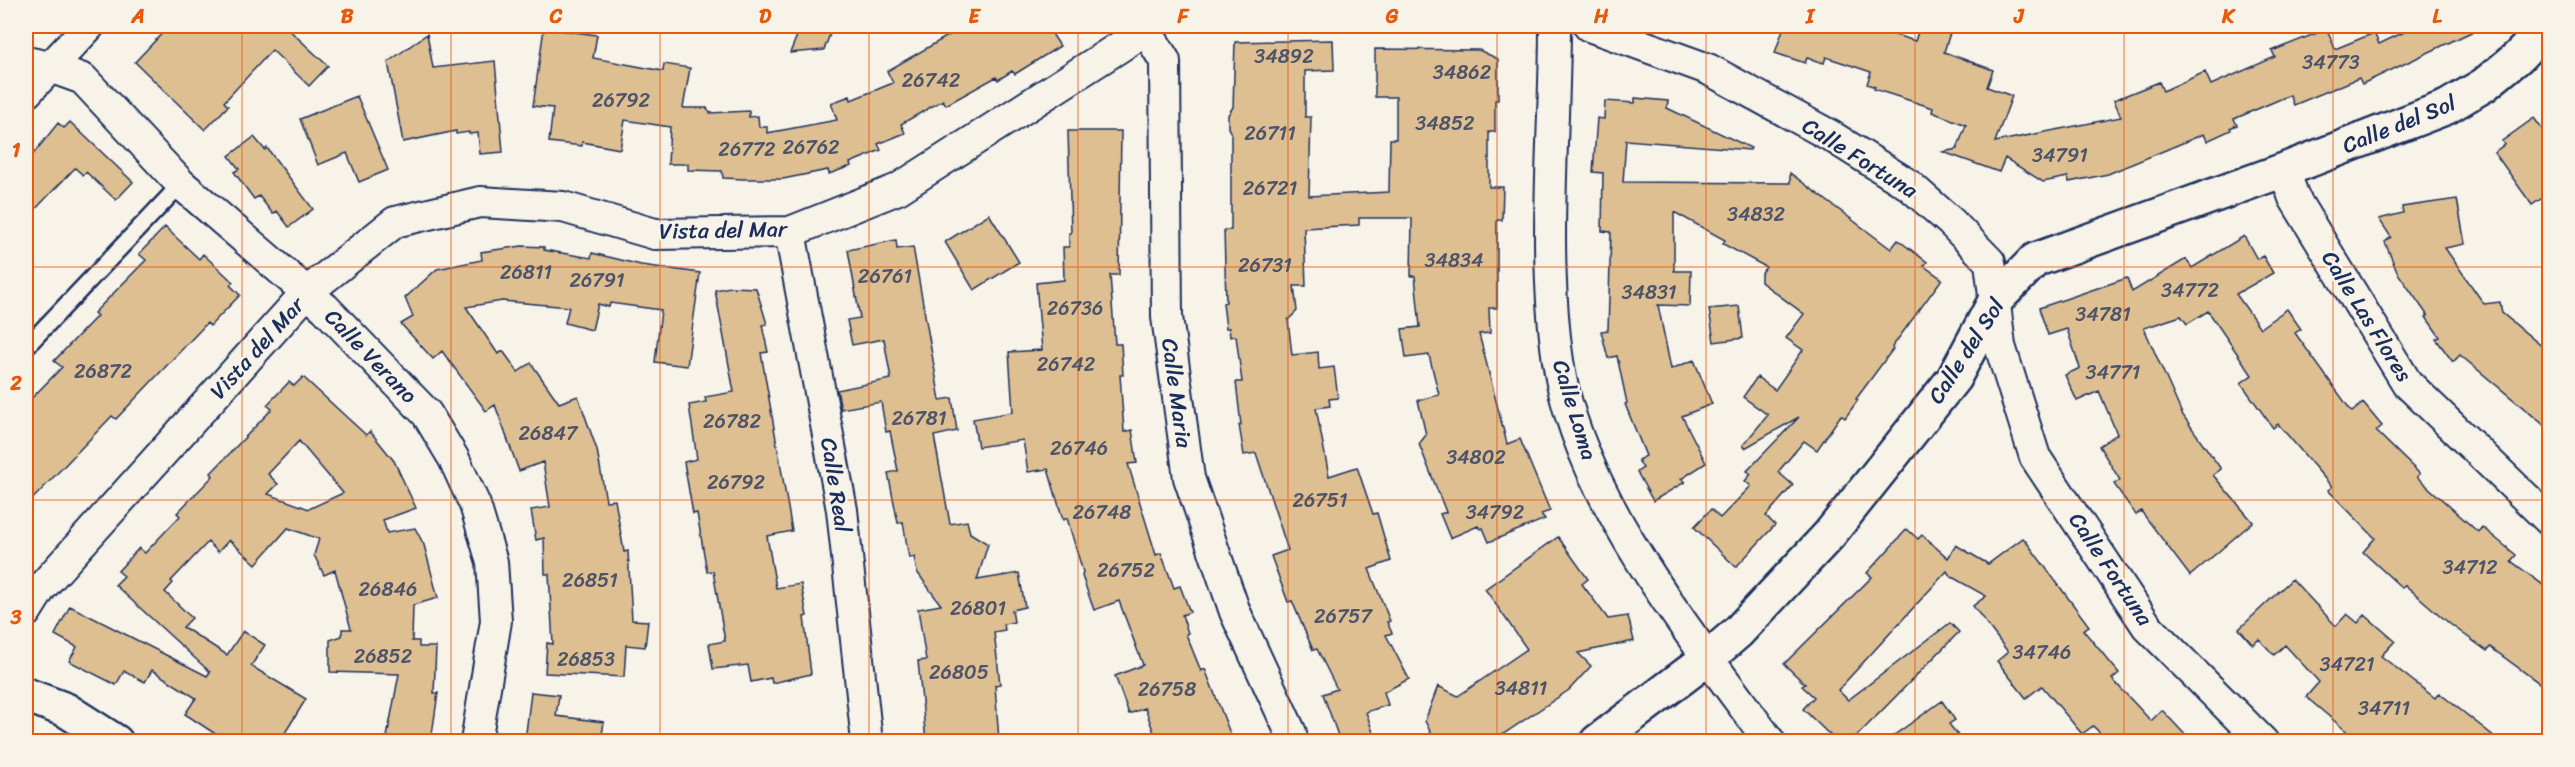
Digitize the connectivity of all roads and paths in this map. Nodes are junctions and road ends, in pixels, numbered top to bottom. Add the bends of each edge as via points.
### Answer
1 (89, 26) edge
2 (1556, 26) edge
3 (1589, 26) edge
4 (2548, 26) edge
5 (1149, 27) edge
6 (38, 64) edge
7 (26, 93) edge
8 (2284, 170) junction
9 (181, 184) junction
10 (790, 232) junction
11 (307, 292) junction
12 (1995, 301) junction
13 (26, 347) edge
14 (2550, 521) edge
15 (26, 612) edge
16 (1708, 658) junction
17 (26, 695) edge
18 (116, 741) edge
19 (476, 741) edge
20 (867, 741) edge
21 (1292, 741) edge
22 (1598, 741) edge
23 (1770, 741) edge
24 (2263, 741) edge

1 - 6 street
2 - 16 street, Calle Loma via 1550,234 1555,331 1564,390 1582,447 1618,522
3 - 12 street, Calle Fortuna via 1708,69 1831,136 1909,185 1990,262
4 - 8 street, Calle del Sol via 2484,85 2447,107
5 - 10 street, Vista del Mar via 898,189
5 - 21 street, Calle Maria via 1165,62 1167,316 1189,478 1235,612
6 - 7 street
6 - 9 street, Calle Verano via 83,79
8 - 12 street, Calle del Sol via 2035,260
8 - 14 street, Calle Las Flores via 2294,198 2407,383
9 - 11 street, Calle Verano
9 - 13 lane
10 - 11 street, Vista del Mar via 655,234 563,207 480,202 395,222
10 - 20 street, Calle Real via 842,510
11 - 15 street, Vista del Mar via 40,588
11 - 19 street, Calle Verano via 427,414 475,505 492,562 496,621
12 - 16 street, Calle del Sol via 1954,378 1830,535
12 - 24 street, Calle Fortuna via 2000,346 2035,458 2147,626
16 - 22 street, Calle del Sol
16 - 23 street, Calle Loma
17 - 18 street via 66,710

